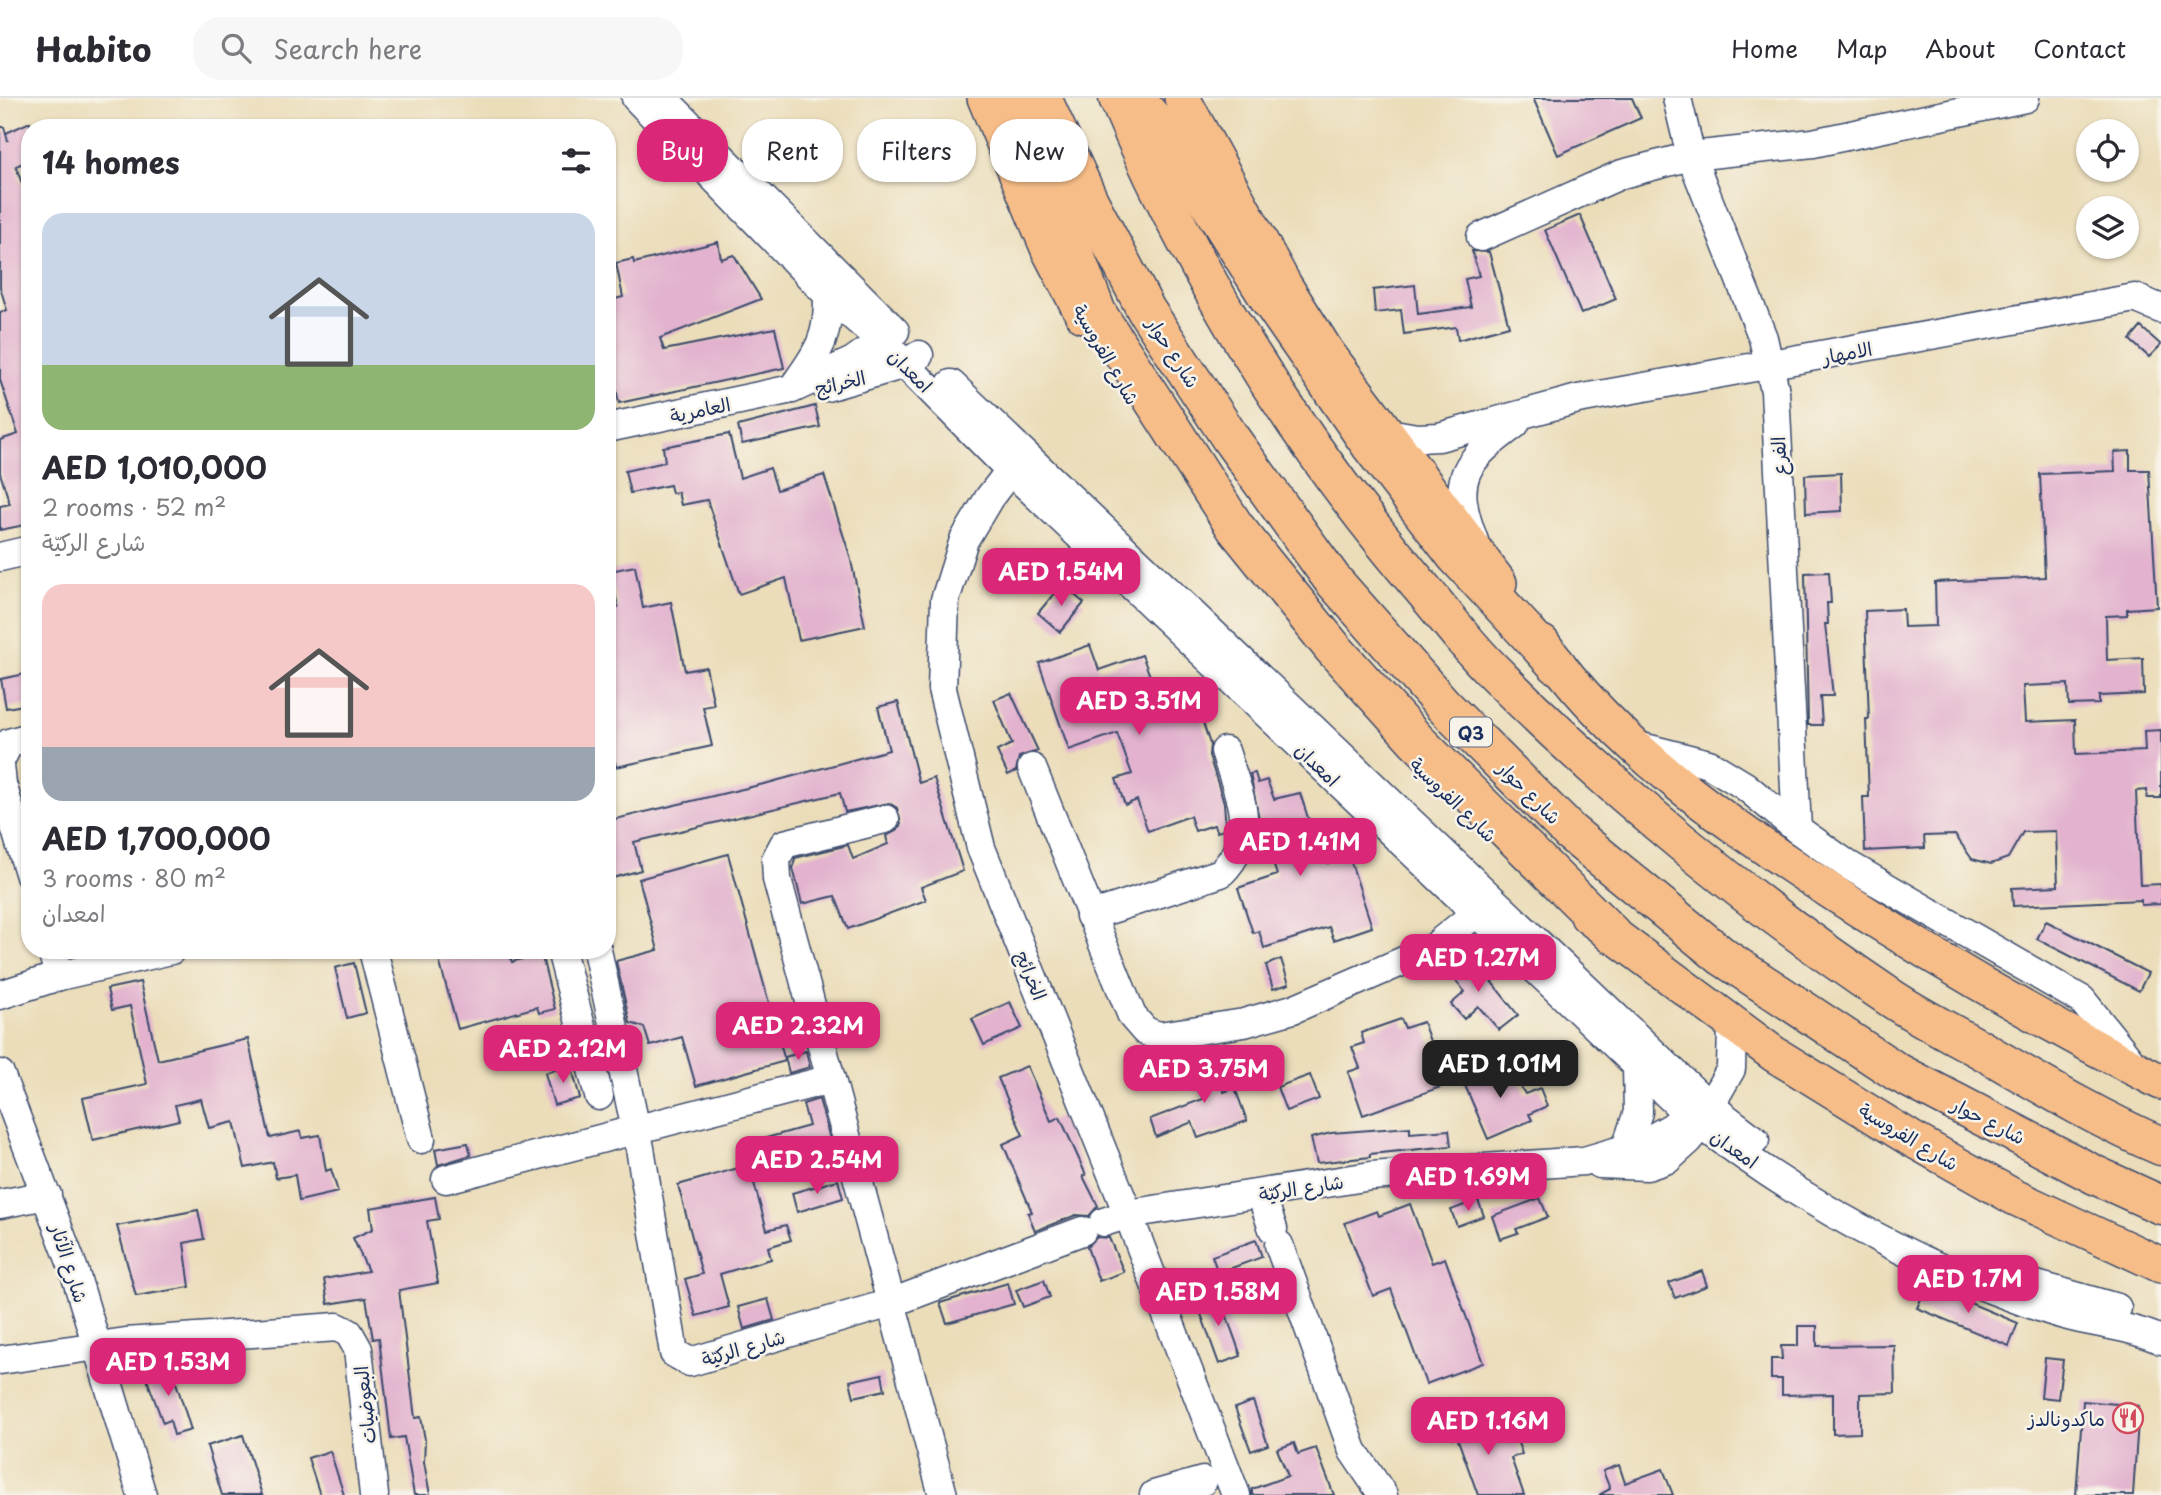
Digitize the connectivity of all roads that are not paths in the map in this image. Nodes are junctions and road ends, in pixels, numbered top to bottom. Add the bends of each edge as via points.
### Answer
1 (636, 98) edge
2 (663, 98) edge
3 (985, 98) edge
4 (1015, 98) edge
5 (1042, 98) edge
6 (1118, 98) edge
7 (1135, 98) edge
8 (1182, 98) edge
9 (1677, 98) edge
10 (2025, 98) edge
11 (1691, 156) junction
12 (1481, 237) dead end
13 (828, 295) junction
14 (2161, 309) edge
15 (889, 336) junction
16 (912, 359) junction
17 (1769, 363) junction
18 (792, 389) junction
19 (1531, 411) junction
20 (616, 426) edge
21 (1388, 433) junction
22 (1016, 461) junction
23 (21, 552) edge
24 (0, 557) edge
25 (1481, 557) junction
26 (1558, 665) junction
27 (21, 740) edge
28 (1634, 745) junction
29 (1225, 751) dead end
30 (0, 763) edge
31 (1032, 768) dead end
32 (885, 819) dead end
33 (1797, 830) junction
34 (21, 846) edge
35 (1475, 914) junction
36 (1090, 916) junction
37 (1612, 933) junction
38 (91, 959) edge
39 (376, 959) edge
40 (563, 959) edge
41 (599, 959) edge
42 (55, 963) edge
43 (0, 995) edge
44 (1732, 1024) junction
45 (1774, 1054) junction
46 (1637, 1067) junction
47 (1731, 1069) junction
48 (0, 1074) edge
49 (2149, 1076) edge
50 (831, 1079) junction
51 (599, 1096) dead end
52 (1705, 1109) junction
53 (636, 1130) junction
54 (421, 1139) dead end
55 (2161, 1146) edge
56 (1625, 1151) junction
57 (1584, 1161) junction
58 (446, 1179) dead end
59 (1261, 1194) junction
60 (47, 1195) junction
61 (0, 1204) edge
62 (2161, 1205) edge
63 (1105, 1222) junction
64 (2161, 1265) edge
65 (891, 1303) junction
66 (2161, 1318) edge
67 (2161, 1340) edge
68 (95, 1347) junction
69 (0, 1360) edge
70 (1203, 1481) dead end
71 (142, 1495) edge
72 (374, 1495) edge
73 (943, 1495) edge
74 (1154, 1495) edge
75 (1236, 1495) edge
76 (1382, 1495) edge

1 - 13 street, امعدان
2 - 15 street, امعدان
3 - 37 main road, شارع الفروسية via 1049,250 1196,499 1392,740 1483,829
4 - 37 highway via 1097,313 1235,527 1333,648 1416,740
5 - 62 highway, شارع حوار / Q3 via 1146,310 1231,439 1332,579 1443,705 1570,832 1723,957 1897,1072
6 - 55 highway via 1147,168 1202,272 1281,401 1379,538 1488,666 1618,787 1766,909 1890,998 2108,1123
7 - 26 highway via 1169,139 1270,300 1371,446 1455,555
8 - 21 main road via 1284,285 1327,353
9 - 11 street, الفرع
10 - 11 street via 1813,143
11 - 12 street via 1622,174
11 - 17 street, الفرع
13 - 15 street, امعدان
13 - 18 street via 824,342
14 - 17 street, الامهار via 2135,298
15 - 16 street, امعدان
15 - 18 street, الخرائج via 853,361
16 - 18 street, الخرائج via 832,386
16 - 22 street, امعدان
17 - 19 street, الامهار
17 - 33 street, الفرع via 1775,391
18 - 20 street, العامرية
19 - 21 street, الامهار via 1439,437
19 - 25 street, الامهار via 1485,444 1466,469 1465,519
21 - 25 main road
22 - 35 street, امعدان
22 - 52 street, امعدان
22 - 63 street, الخرائج via 964,540 945,600 942,689 981,848
23 - 24 street
25 - 26 main road
26 - 28 main road
27 - 30 street via 9,743
28 - 33 street via 1709,764 1745,786
28 - 49 main road via 1742,834 1904,939 2051,1026
29 - 36 street via 1245,817 1238,854 1231,863 1221,873
30 - 34 street
31 - 36 street
32 - 50 street via 784,844 776,859 777,879
33 - 49 street via 2082,1000
35 - 36 street via 1436,946 1293,1009 1244,1023 1159,1037 1145,1031 1132,1016
35 - 46 street, امعدان
37 - 44 main road, شارع الفروسية
38 - 42 street
39 - 54 street
40 - 51 street
41 - 53 street
42 - 43 street
44 - 45 main road, شارع الفروسية
44 - 47 street, شارع الركيّة
45 - 47 street
45 - 64 main road, شارع الفروسية via 2014,1197
46 - 52 street, امعدان
46 - 56 street via 1638,1112
47 - 52 street, شارع الركيّة
48 - 60 street, شارع الآثار
50 - 53 street
50 - 65 street
52 - 56 street, شارع الركيّة
52 - 57 street, شارع الركيّة via 1668,1159 1647,1166 1611,1167
52 - 66 street, امعدان via 1792,1168 1930,1243 1995,1272
52 - 67 street, امعدان via 1782,1181 1846,1220 1986,1287 2066,1316
53 - 58 street
53 - 65 street, شارع الركيّة via 674,1353 681,1360 690,1362
56 - 57 street, شارع الركيّة
57 - 59 street, شارع الركيّة via 1371,1176
59 - 63 street, شارع الركيّة
59 - 76 street via 1353,1451
60 - 61 street
60 - 68 street, شارع الآثار
63 - 65 street, شارع الركيّة
63 - 75 street, الخرائج
65 - 73 street
68 - 69 street, البعوضيات
68 - 71 street, شارع الآثار
68 - 72 street, البعوضيات via 337,1327 349,1333 358,1349
70 - 74 street

